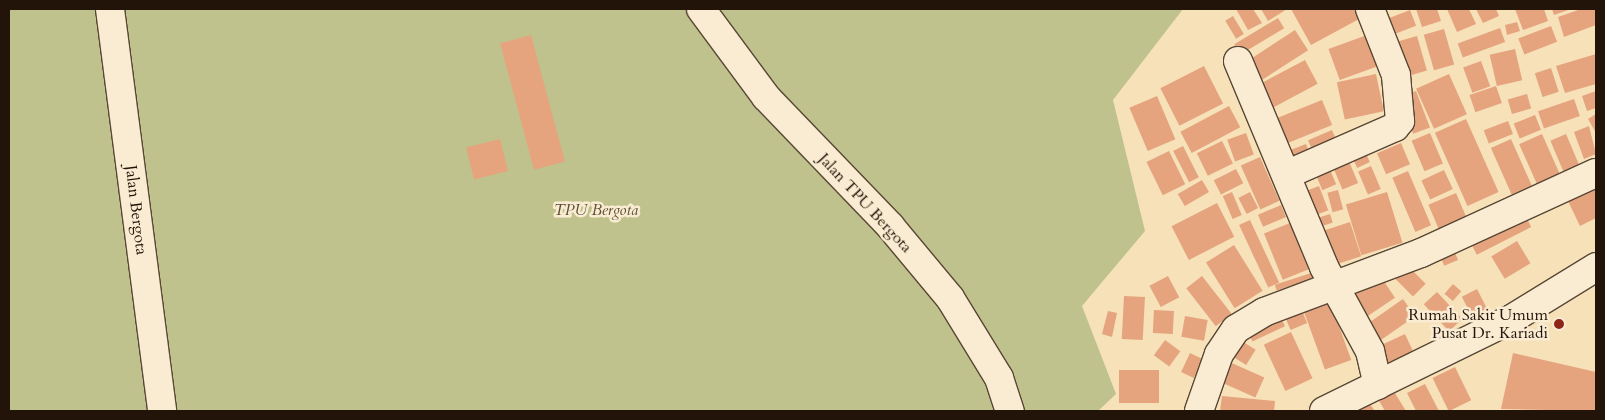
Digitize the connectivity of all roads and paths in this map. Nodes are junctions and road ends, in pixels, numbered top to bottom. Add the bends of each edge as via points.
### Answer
1 (110, 9) edge
2 (701, 9) edge
3 (1370, 9) edge
4 (1238, 61) dead end
5 (1596, 173) edge
6 (1288, 174) junction
7 (1596, 267) edge
8 (1334, 284) junction
9 (1378, 385) junction
10 (162, 411) edge
11 (1010, 411) edge
12 (1199, 411) edge
13 (1324, 411) edge

1 - 10 street, Jalan Bergota
2 - 11 street, Jalan TPU Bergota via 766,97 890,226 950,298 998,378
3 - 6 street via 1396,74 1400,121 1395,127
4 - 6 street
5 - 8 street via 1421,253
6 - 8 street
7 - 9 street via 1510,320
8 - 9 street via 1370,350
8 - 12 street via 1264,312 1236,330 1210,374
9 - 13 street

